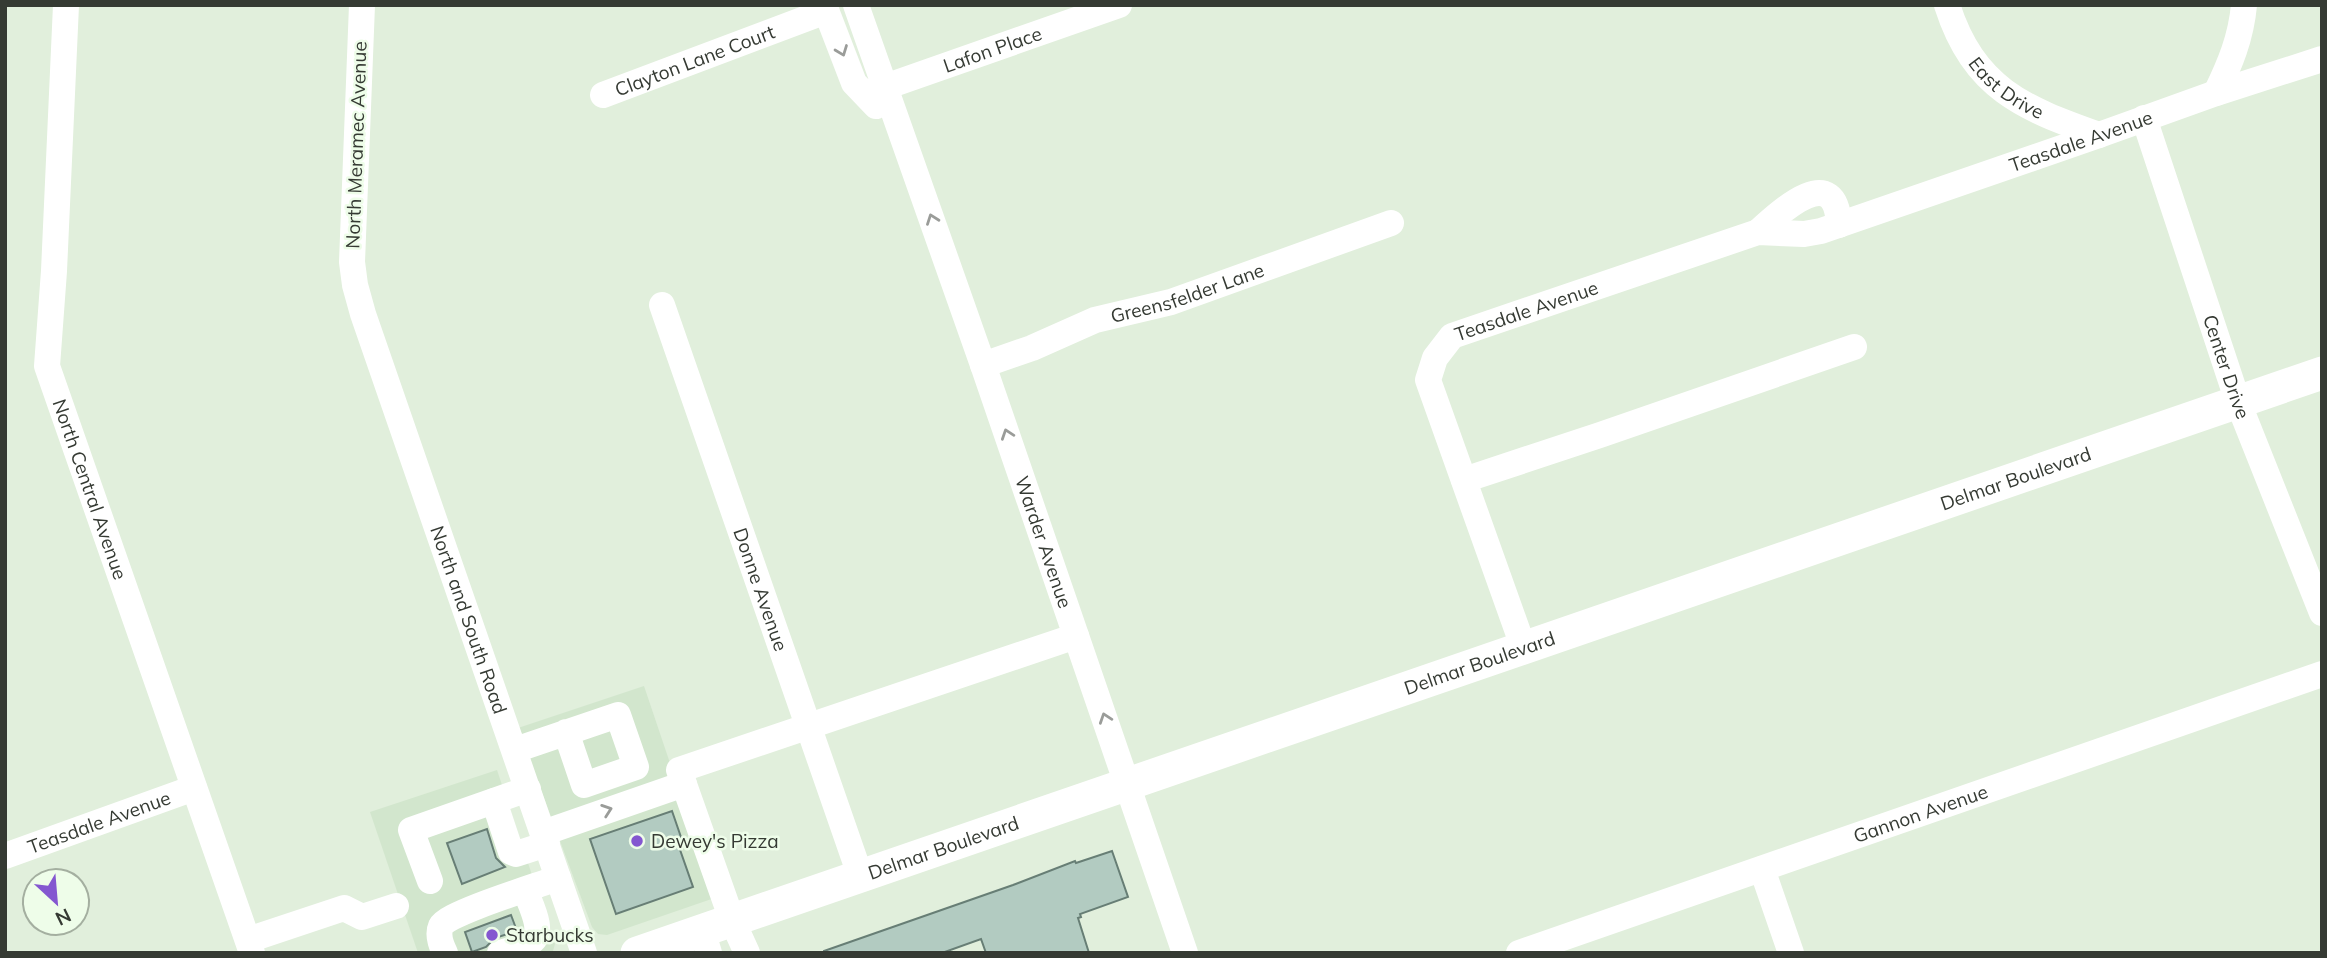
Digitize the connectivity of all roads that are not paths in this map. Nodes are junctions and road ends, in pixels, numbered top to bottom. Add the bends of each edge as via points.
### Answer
1 (66, 5) edge
2 (362, 5) edge
3 (856, 5) edge
4 (1119, 5) edge
5 (1947, 5) edge
6 (2244, 5) edge
7 (825, 8) edge
8 (2322, 59) edge
9 (875, 90) junction
10 (2216, 93) junction
11 (603, 95) dead end
12 (2144, 118) junction
13 (2099, 135) junction
14 (1391, 223) dead end
15 (1839, 225) junction
16 (1758, 232) junction
17 (355, 285) joint
18 (662, 304) dead end
19 (1854, 346) dead end
20 (983, 365) junction
21 (2322, 373) edge
22 (2238, 402) junction
23 (1464, 480) junction
24 (2322, 613) edge
25 (1076, 636) junction
26 (1524, 649) junction
27 (2322, 674) edge
28 (809, 726) junction
29 (566, 732) dead end
30 (515, 750) junction
31 (1127, 783) junction
32 (684, 784) junction
33 (194, 788) junction
34 (528, 789) junction
35 (494, 801) junction
36 (545, 839) junction
37 (5, 856) edge
38 (1762, 869) junction
39 (860, 875) junction
40 (558, 878) junction
41 (430, 881) dead end
42 (525, 890) junction
43 (396, 906) dead end
44 (461, 912) junction
45 (715, 934) edge
46 (250, 947) edge
47 (445, 953) edge
48 (462, 953) edge
49 (500, 953) edge
50 (584, 953) edge
51 (637, 953) edge
52 (747, 953) edge
53 (1185, 953) edge
54 (1519, 953) edge
55 (1791, 953) edge

1 - 33 street, North Central Avenue via 47,366
2 - 17 street, North Meramec Avenue via 352,238
3 - 9 street
4 - 9 street, Lafon Place
5 - 13 street, East Drive via 1966,50 2011,97 2060,122
6 - 10 street via 2239,40
7 -> 9 street via 854,83
7 - 11 street, Clayton Lane Court
8 - 10 street, Teasdale Avenue
20 -> 9 street, Warder Avenue via 901,133
10 - 12 street, Teasdale Avenue
12 - 13 street, Teasdale Avenue
12 - 22 street, Center Drive
13 - 15 street, Teasdale Avenue
14 - 20 street, Greensfelder Lane via 1171,302 1096,320
15 - 16 street, Teasdale Avenue via 1804,234
15 - 16 street, Teasdale Avenue via 1837,205 1817,192 1805,195
16 - 23 street, Teasdale Avenue via 1452,336 1435,358 1429,380
17 - 30 street, North and South Road
18 - 28 street, Donne Avenue
19 - 23 street
25 -> 20 street, Warder Avenue
21 - 22 main road, Delmar Boulevard
22 - 24 street, Center Drive
22 - 26 main road, Delmar Boulevard
23 - 26 street, Teasdale Avenue
25 - 28 street
31 -> 25 street, Warder Avenue
26 - 31 main road, Delmar Boulevard
27 - 38 street, Gannon Avenue
28 - 32 street via 679,770
28 - 39 street, Donne Avenue
29 - 30 street
30 - 34 street, North and South Road
31 - 39 main road, Delmar Boulevard
31 - 53 street, Warder Avenue
36 -> 32 street
32 - 45 street
33 - 37 street, Teasdale Avenue
33 - 46 street, North Central Avenue
34 - 35 street
34 - 36 street, North and South Road
35 - 36 street via 516,855
35 - 41 street via 411,830
36 - 40 street, North and South Road
38 - 54 street, Gannon Avenue
38 - 55 street
39 - 45 main road, Delmar Boulevard
40 - 42 street
40 - 50 street, North and South Road
42 - 44 street
42 - 49 street via 537,934 531,943
43 - 46 street via 362,917 344,908
44 - 47 street via 440,928
44 - 48 street via 454,939
45 - 51 main road, Delmar Boulevard
45 - 52 street

